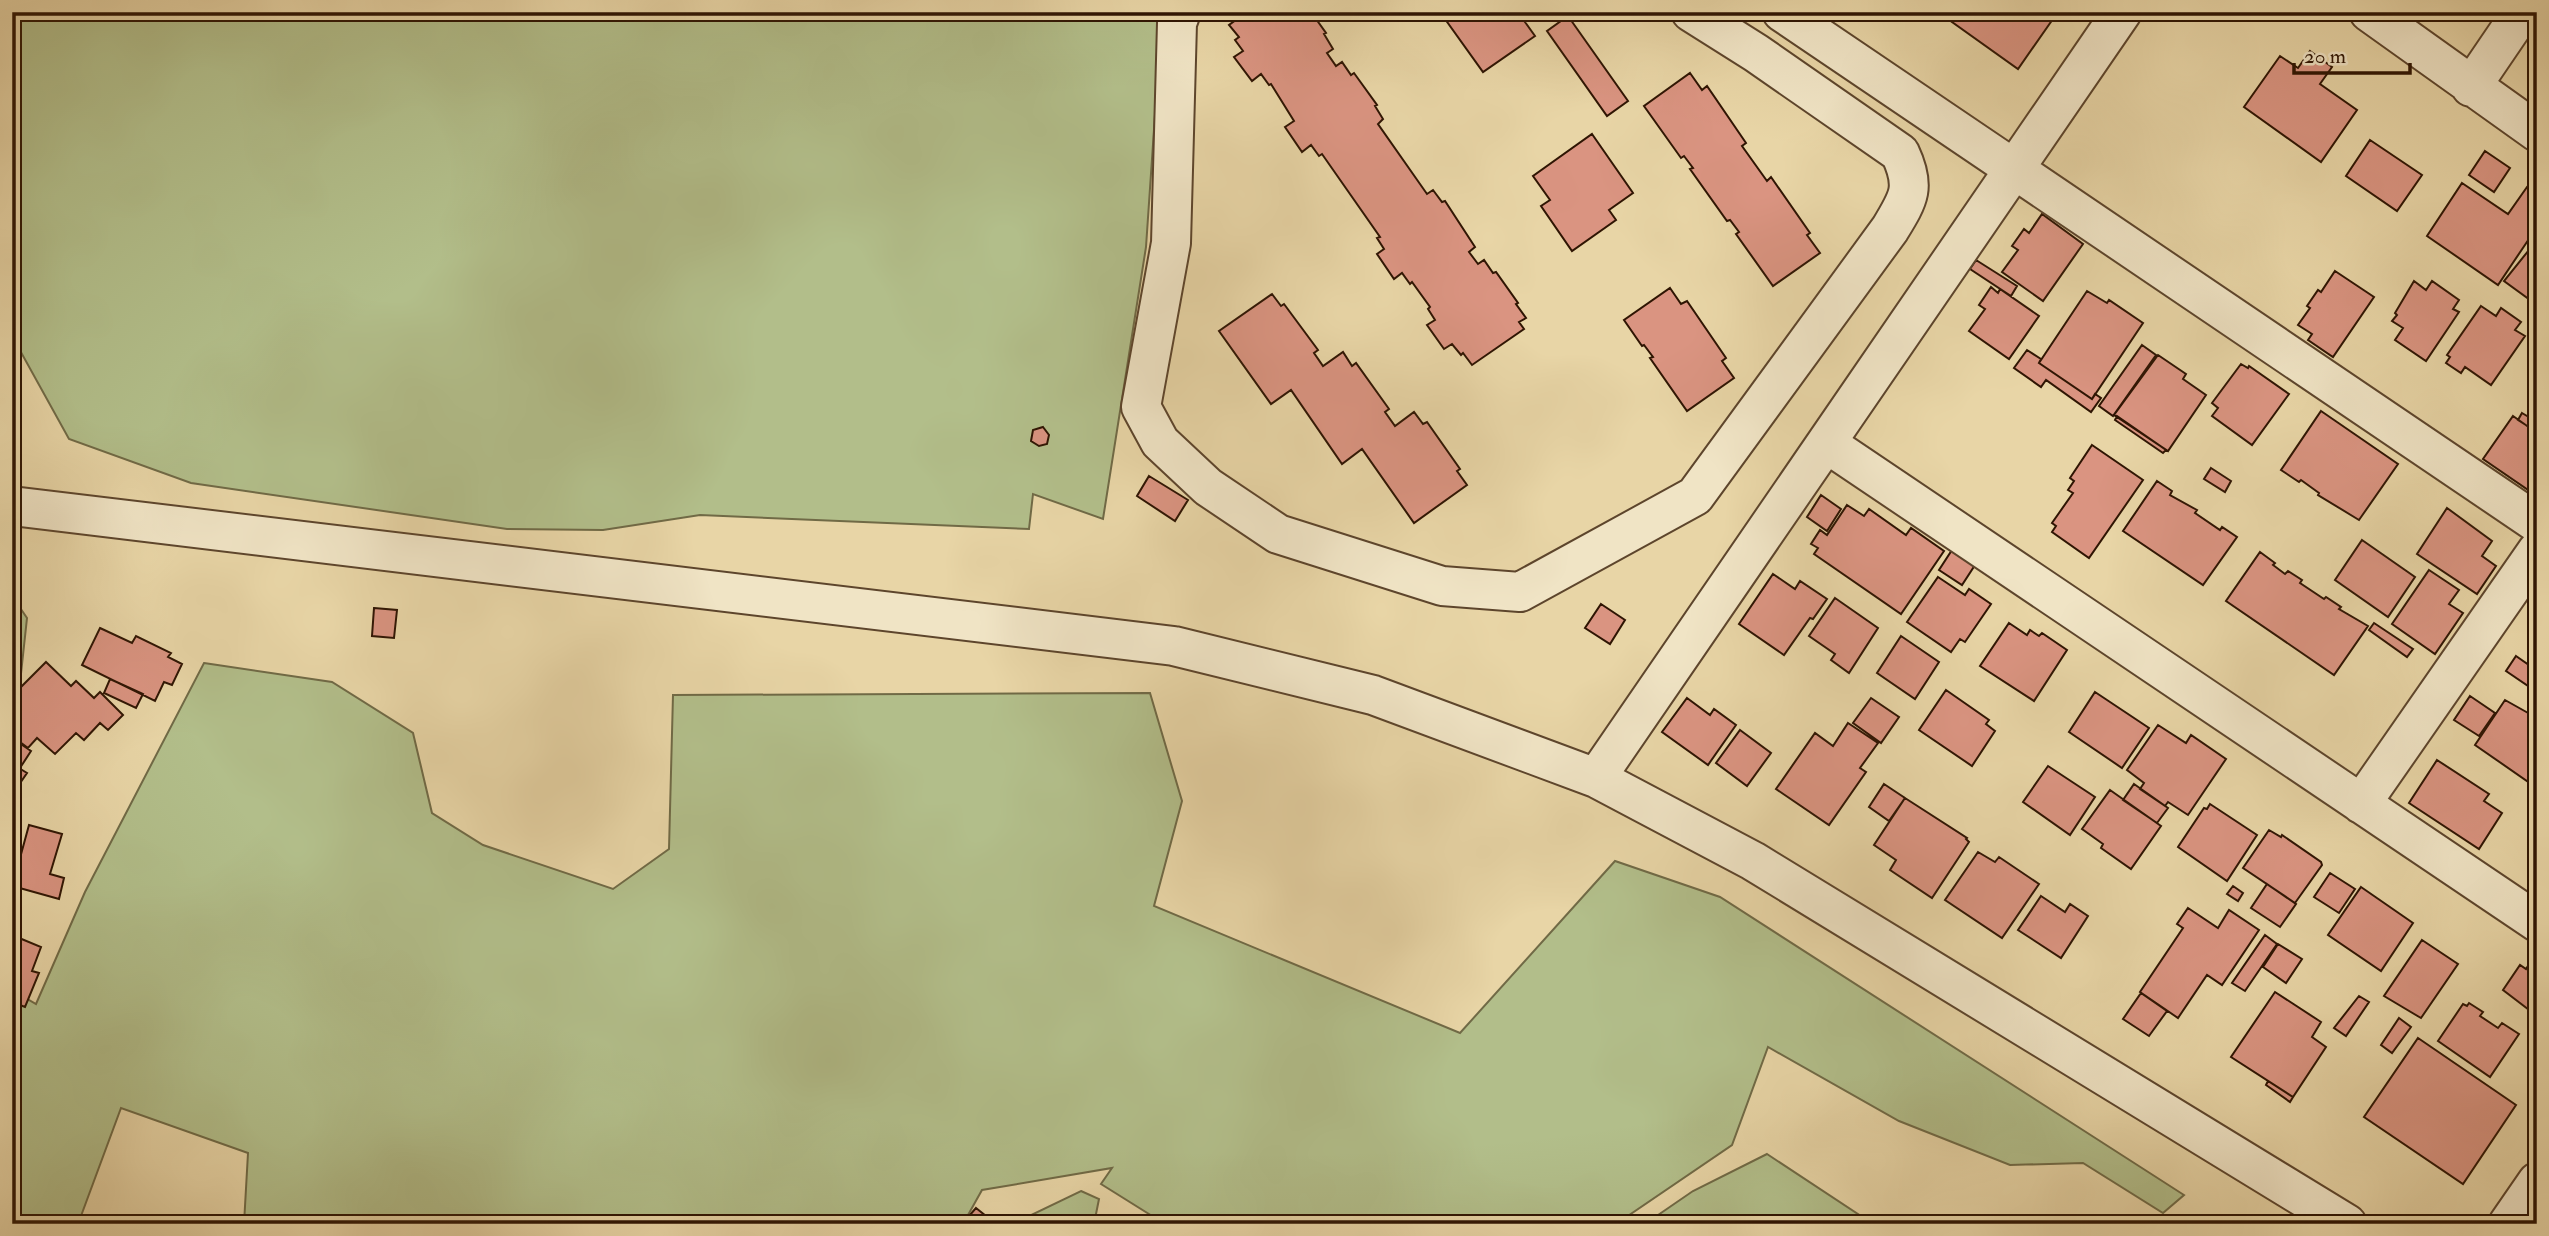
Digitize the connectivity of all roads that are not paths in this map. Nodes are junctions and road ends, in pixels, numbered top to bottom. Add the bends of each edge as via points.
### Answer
1 (1181, 12) edge
2 (1691, 12) edge
3 (1782, 12) edge
4 (2122, 12) edge
5 (2369, 12) edge
6 (2522, 12) edge
7 (2471, 87) junction
8 (1927, 110) junction
9 (2537, 132) edge
10 (1900, 153) junction
11 (2014, 169) junction
12 (1826, 443) junction
13 (12, 506) edge
14 (2537, 523) edge
15 (2537, 551) edge
16 (1596, 778) junction
17 (2361, 804) junction
18 (2537, 922) edge
19 (2537, 1182) edge
20 (2347, 1224) edge
21 (2508, 1224) edge

1 - 10 street via 1177,23 1171,243 1141,407 1160,442 1208,487 1278,534 1442,586 1520,592 1695,496 1907,201 1909,173
2 - 10 street
3 - 8 street
4 - 11 street
5 - 7 street
6 - 7 street
7 - 9 street
8 - 10 street
8 - 11 street
11 - 12 street
11 - 14 street
12 - 16 street
12 - 17 street
13 - 16 street via 1174,646 1373,695
15 - 17 street
16 - 20 street via 1753,861
17 - 18 street
19 - 21 street

